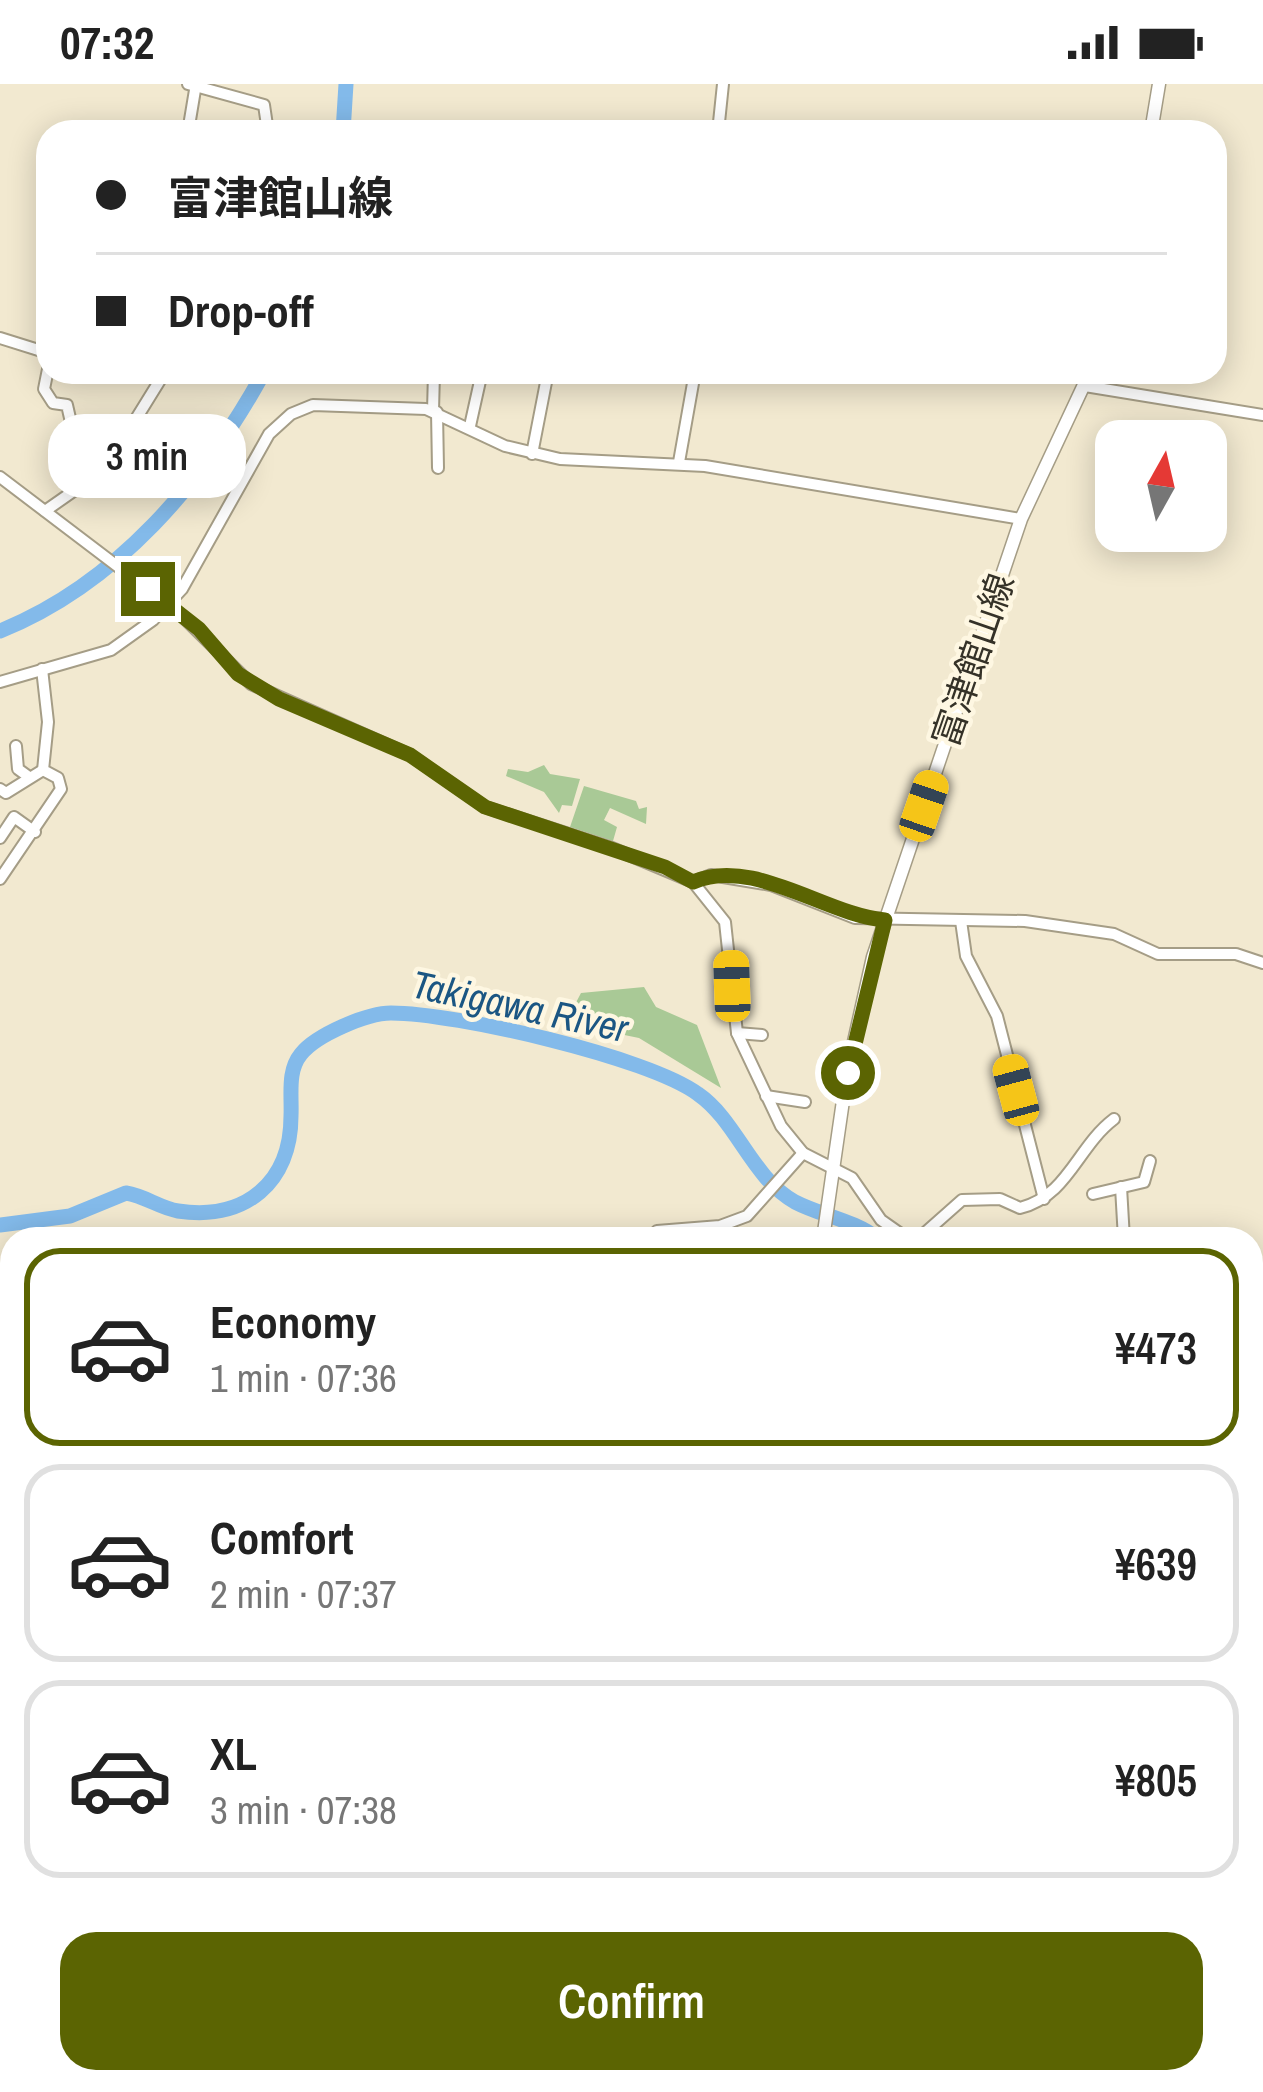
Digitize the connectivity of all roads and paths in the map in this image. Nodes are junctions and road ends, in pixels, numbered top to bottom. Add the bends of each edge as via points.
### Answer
1 (723, 84) edge
2 (1160, 84) edge
3 (193, 85) edge
4 (189, 120) edge
5 (266, 120) edge
6 (719, 120) edge
7 (1153, 120) edge
8 (0, 338) edge
9 (36, 349) edge
10 (45, 384) edge
11 (157, 384) edge
12 (434, 384) edge
13 (479, 384) edge
14 (546, 384) edge
15 (693, 384) edge
16 (1085, 384) edge
17 (1111, 384) edge
18 (435, 411) junction
19 (1263, 415) edge
20 (470, 426) junction
21 (111, 453) junction
22 (532, 454) junction
23 (679, 462) junction
24 (438, 468) dead end
25 (0, 477) edge
26 (45, 511) junction
27 (1021, 519) junction
28 (169, 605) junction
29 (42, 669) junction
30 (0, 682) edge
31 (16, 746) dead end
32 (43, 770) junction
33 (28, 777) junction
34 (0, 789) edge
35 (35, 832) junction
36 (0, 838) edge
37 (1, 875) edge
38 (693, 882) junction
39 (885, 920) junction
40 (961, 920) junction
41 (1263, 963) edge
42 (737, 1033) junction
43 (762, 1035) dead end
44 (766, 1096) junction
45 (805, 1102) dead end
46 (1114, 1119) dead end
47 (803, 1153) junction
48 (1150, 1161) dead end
49 (833, 1166) junction
50 (1121, 1187) junction
51 (1093, 1194) dead end
52 (1044, 1199) junction
53 (691, 1227) edge
54 (825, 1227) edge
55 (891, 1227) edge
56 (933, 1227) edge
57 (1123, 1227) edge

1 - 6 street
2 - 7 main road
3 - 4 street
3 - 5 street via 264,106
8 - 9 street
10 - 21 street via 52,403 67,405 80,462
11 - 21 street
12 - 18 street
13 - 20 street
14 - 22 street
15 - 23 street
16 - 27 main road, 富津館山線
17 - 19 street
18 - 20 street
18 - 24 street
18 - 28 street via 326,403 290,414 268,434
20 - 22 street
21 - 26 street via 105,469
22 - 23 street
23 - 27 street
25 - 26 street
26 - 28 street
27 - 39 main road, 富津館山線
28 - 29 street via 121,644
28 - 38 street via 238,674 279,699 410,755 485,807
29 - 30 street
29 - 32 street
31 - 33 street via 18,769
32 - 33 street
32 - 35 street via 61,789
33 - 34 street via 6,793
35 - 36 street via 14,817
35 - 37 street
38 - 39 street via 711,874 771,885
38 - 42 street via 725,922
39 - 40 street
39 - 49 main road, 富津館山線
40 - 41 street via 1025,921 1114,934 1158,954 1235,954
40 - 52 street via 966,956 997,1016
42 - 43 street
42 - 44 street
44 - 45 street
44 - 47 street
46 - 52 street
47 - 49 street
47 - 53 street via 734,1222
48 - 50 street via 1149,1177
49 - 54 main road, 富津館山線
49 - 55 street
50 - 51 street
50 - 57 street
52 - 56 street via 1020,1208 968,1198

